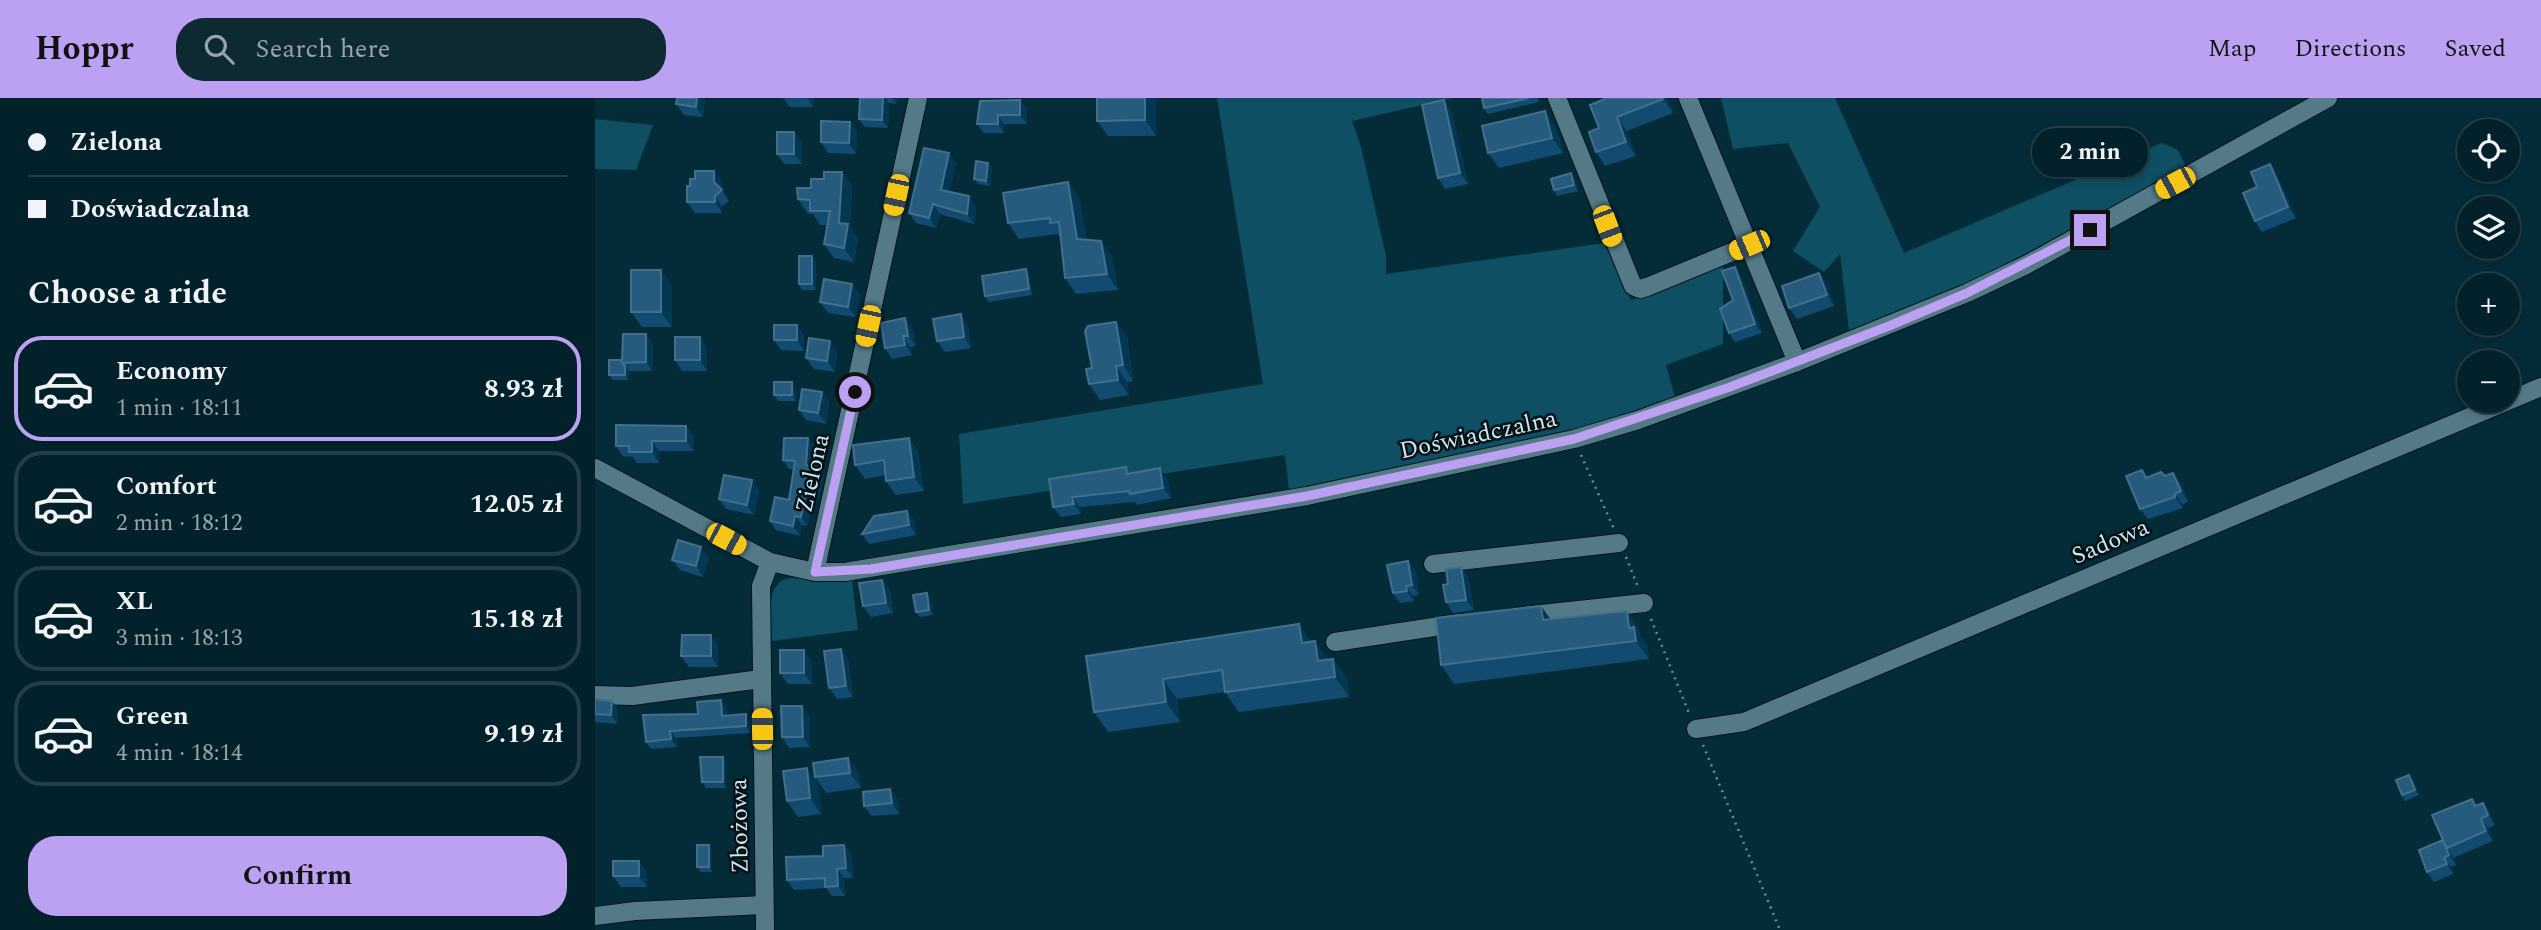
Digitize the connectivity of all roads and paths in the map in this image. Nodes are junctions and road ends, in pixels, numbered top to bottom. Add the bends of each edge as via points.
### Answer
1 (918, 98) edge
2 (1557, 98) edge
3 (1688, 98) edge
4 (2328, 98) edge
5 (1749, 245) junction
6 (1797, 362) junction
7 (2541, 387) edge
8 (1574, 439) junction
9 (595, 468) edge
10 (1619, 543) junction
11 (770, 562) junction
12 (1433, 564) dead end
13 (815, 572) junction
14 (1644, 603) junction
15 (1508, 618) edge
16 (1481, 621) edge
17 (1335, 642) dead end
18 (761, 679) junction
19 (595, 695) edge
20 (1696, 729) junction
21 (764, 905) junction
22 (595, 916) edge
23 (765, 930) edge
24 (1780, 930) edge

1 - 13 street, Zielona
2 - 5 street via 1633,286 1647,287
3 - 5 street
4 - 6 street, Doświadczalna via 2025,265
5 - 6 street
6 - 8 street, Doświadczalna
7 - 20 street, Sadowa via 1744,722
8 - 10 path
8 - 13 street, Doświadczalna via 1294,498 871,569
9 - 11 street, Doświadczalna
10 - 12 street
10 - 14 path
11 - 13 street, Doświadczalna
11 - 18 street, Zbożowa via 761,586
14 - 15 street
14 - 20 path
16 - 17 street
18 - 19 street via 632,695
18 - 21 street, Zbożowa
20 - 24 path
21 - 22 street
21 - 23 street, Zbożowa

